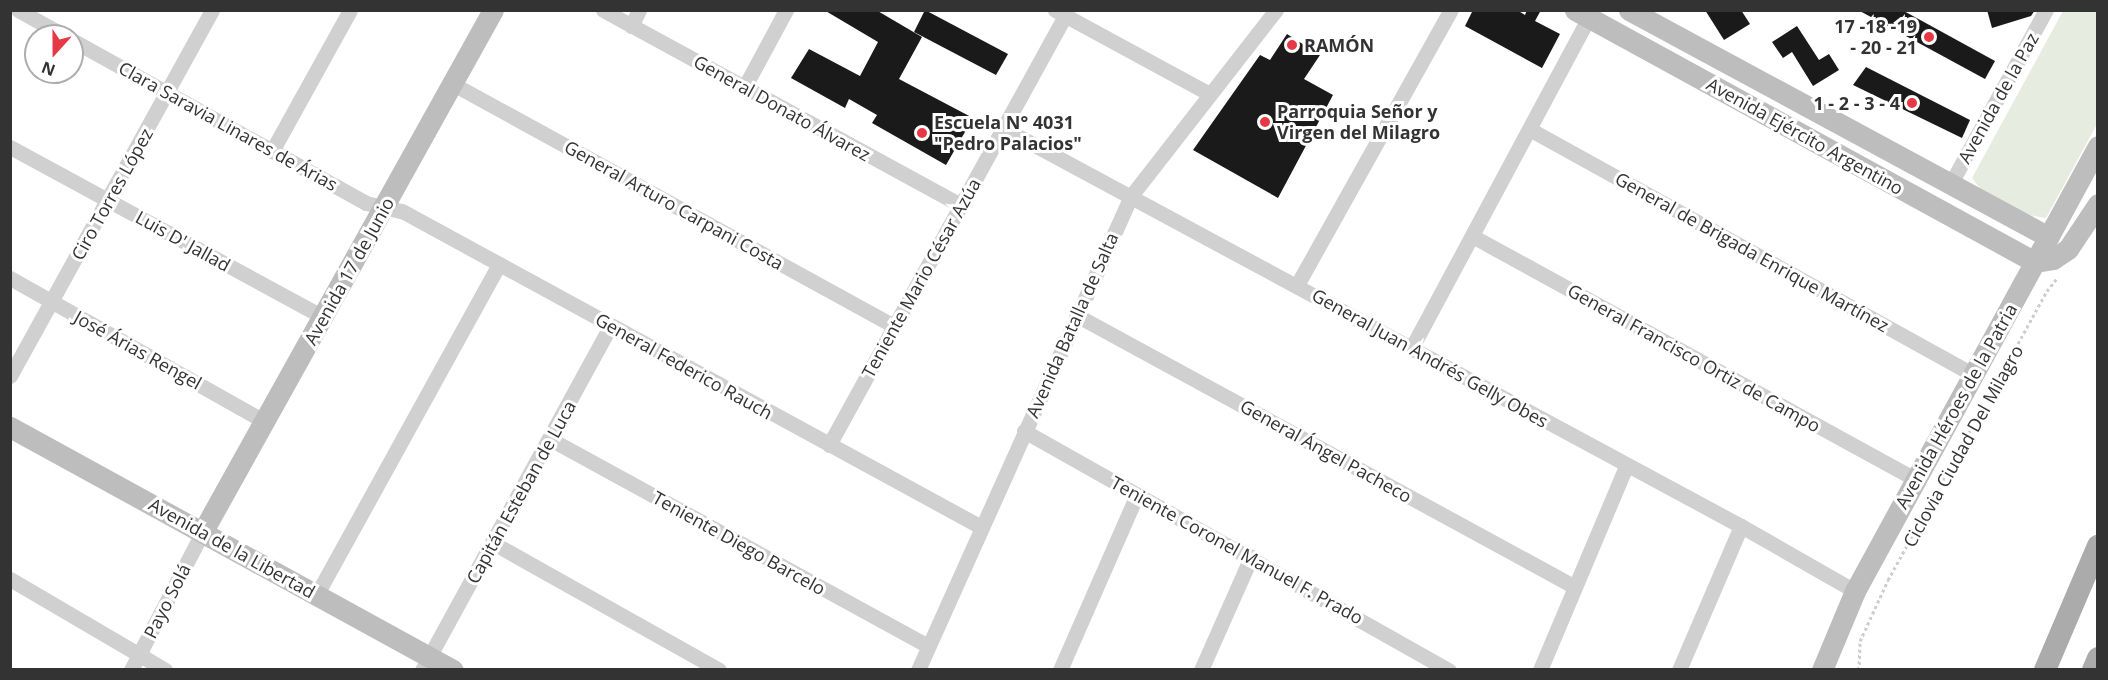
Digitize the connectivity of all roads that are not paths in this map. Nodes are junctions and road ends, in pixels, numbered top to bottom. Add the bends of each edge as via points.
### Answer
1 (18, 10) edge
2 (212, 10) edge
3 (350, 10) edge
4 (493, 10) edge
5 (603, 10) edge
6 (639, 10) edge
7 (786, 10) edge
8 (1276, 10) edge
9 (1451, 10) edge
10 (1629, 10) edge
11 (2046, 10) edge
12 (1060, 13) edge
13 (1586, 13) edge
14 (43, 24) edge
15 (631, 26) junction
16 (84, 47) edge
17 (453, 84) junction
18 (744, 88) junction
19 (169, 93) junction
20 (1210, 94) junction
21 (1003, 128) junction
22 (1531, 130) junction
23 (2097, 146) edge
24 (10, 147) edge
25 (272, 151) junction
26 (1950, 184) junction
27 (1131, 196) junction
28 (110, 201) junction
29 (2097, 204) edge
30 (961, 205) junction
31 (385, 207) junction
32 (1474, 237) junction
33 (2049, 237) junction
34 (2035, 262) junction
35 (499, 264) junction
36 (10, 278) edge
37 (1296, 285) junction
38 (52, 302) junction
39 (1076, 315) junction
40 (323, 317) junction
41 (894, 326) junction
42 (610, 327) junction
43 (1412, 348) junction
44 (1974, 375) junction
45 (10, 376) edge
46 (264, 421) junction
47 (10, 427) edge
48 (1024, 431) junction
49 (550, 439) junction
50 (829, 445) junction
51 (1626, 466) junction
52 (1915, 479) junction
53 (1137, 495) junction
54 (1741, 526) junction
55 (981, 527) junction
56 (203, 531) junction
57 (493, 543) junction
58 (2097, 546) edge
59 (1251, 557) junction
60 (10, 579) edge
61 (1575, 587) junction
62 (1855, 591) junction
63 (316, 594) junction
64 (928, 646) junction
65 (139, 655) junction
66 (2097, 658) edge
67 (426, 663) edge
68 (131, 669) edge
69 (165, 669) edge
70 (453, 669) edge
71 (719, 669) edge
72 (918, 669) edge
73 (1060, 669) edge
74 (1201, 669) edge
75 (1449, 669) edge
76 (1540, 669) edge
77 (1679, 669) edge
78 (1822, 669) edge
79 (2045, 669) edge
80 (2093, 669) edge

1 - 14 street
2 - 19 street, Ciro Torres López
3 - 25 street
4 - 17 main road, Avenida 17 de Junio
5 - 15 street, General Donato Álvarez
6 - 15 street
7 - 18 street
8 - 20 street, Avenida Batalla de Salta
9 - 37 street
10 - 26 main road, Avenida Ejército Argentino
11 - 26 street, Avenida de la Paz
12 - 20 street
12 - 21 street, Teniente Mario César Azúa
13 - 22 street
13 - 34 main road, Avenida Ejército Argentino
15 - 18 street, General Donato Álvarez
16 - 19 street, Clara Saravia Linares de Árias
17 - 31 main road, Avenida 17 de Junio
17 - 41 street, General Arturo Carpani Costa
18 - 30 street, General Donato Álvarez
19 - 25 street, Clara Saravia Linares de Árias
19 - 28 street, Ciro Torres López via 138,142
20 - 27 street, Avenida Batalla de Salta
21 - 27 street, General Juan Andrés Gelly Obes
21 - 30 street, Teniente Mario César Azúa
22 - 32 street
22 - 44 street, General de Brigada Enrique Martínez
23 - 33 main road, Avenida Héroes de la Patria
24 - 28 street, Luis D' Jallad
25 - 31 street, Clara Saravia Linares de Árias via 366,203
26 - 33 main road, Avenida Ejército Argentino
27 - 37 street, General Juan Andrés Gelly Obes
27 - 39 street, Avenida Batalla de Salta
28 - 38 street, Ciro Torres López
28 - 40 street, Luis D' Jallad
29 - 34 main road via 2068,249 2053,259
30 - 41 street, Teniente Mario César Azúa
31 - 35 street, General Federico Rauch via 402,211
31 - 40 main road, Avenida 17 de Junio
32 - 43 street
32 - 52 street, General Francisco Ortiz de Campo
33 - 34 main road, Avenida Héroes de la Patria
34 - 44 main road, Avenida Héroes de la Patria
35 - 42 street, General Federico Rauch
35 - 63 street
36 - 38 street, José Árias Rengel
37 - 43 street, General Juan Andrés Gelly Obes
38 - 45 street, Ciro Torres López
38 - 46 street, José Árias Rengel
39 - 48 street, Avenida Batalla de Salta
39 - 61 street, General Ángel Pacheco
40 - 46 main road, Avenida 17 de Junio
41 - 50 street, Teniente Mario César Azúa
42 - 49 street, Capitán Esteban de Luca
42 - 50 street, General Federico Rauch
43 - 51 street, General Juan Andrés Gelly Obes
44 - 52 main road, Avenida Héroes de la Patria
46 - 56 main road, Avenida 17 de Junio
47 - 56 main road, Avenida de la Libertad
48 - 53 street, Teniente Coronel Manuel F. Prado
48 - 55 street, Avenida Batalla de Salta
49 - 57 street, Capitán Esteban de Luca
49 - 64 street, Teniente Diego Barcelo
50 - 55 street, General Federico Rauch
51 - 54 street, General Juan Andrés Gelly Obes
51 - 61 street
52 - 62 main road, Avenida Héroes de la Patria
53 - 59 street, Teniente Coronel Manuel F. Prado
53 - 73 street
54 - 62 street, General Juan Andrés Gelly Obes
54 - 77 street
55 - 64 street, Avenida Batalla de Salta
56 - 63 main road, Avenida de la Libertad
56 - 65 street, Payo Solá
57 - 67 street, Capitán Esteban de Luca
57 - 71 street
58 - 79 main road
59 - 74 street
59 - 75 street, Teniente Coronel Manuel F. Prado
60 - 65 street
61 - 76 street
62 - 78 main road, Avenida Héroes de la Patria
63 - 67 main road, Avenida de la Libertad
64 - 72 street, Avenida Batalla de Salta
65 - 68 street, Payo Solá
65 - 69 street
66 - 80 main road
67 - 70 main road, Avenida de la Libertad

